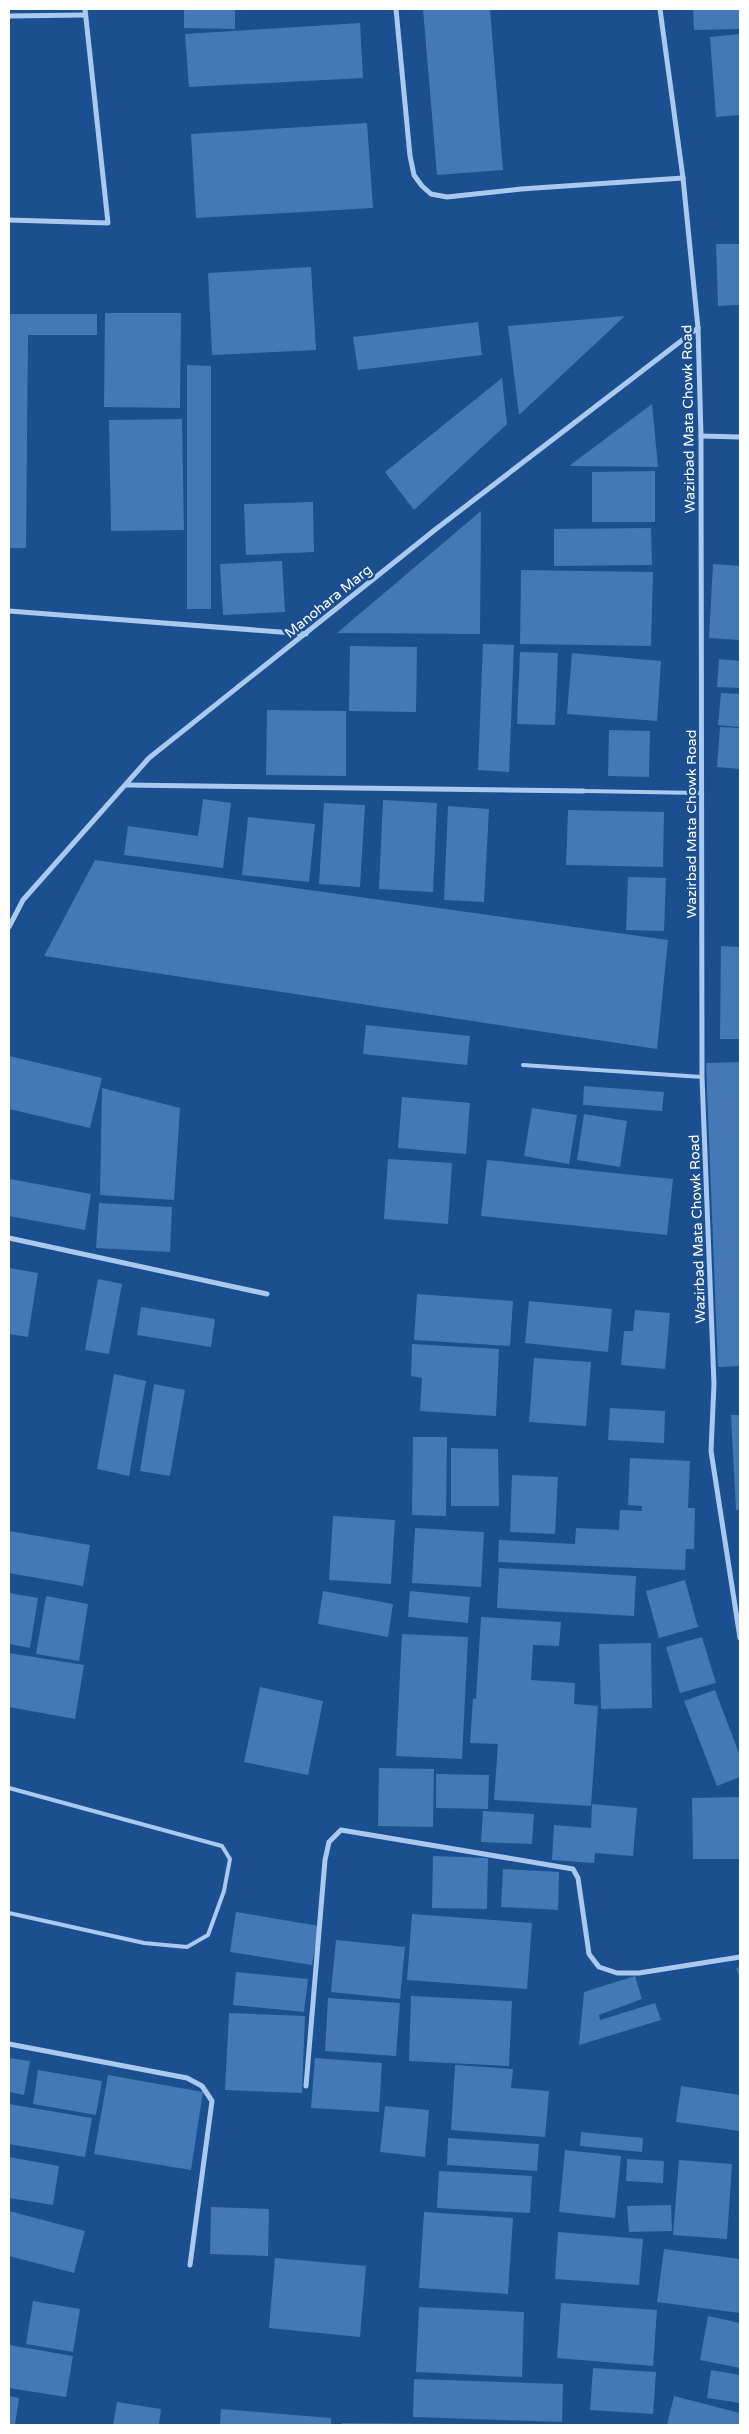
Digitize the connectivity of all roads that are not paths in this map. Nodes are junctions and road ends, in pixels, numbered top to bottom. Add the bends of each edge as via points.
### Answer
1 (396, 9) edge
2 (660, 9) edge
3 (85, 12) edge
4 (9, 16) edge
5 (683, 178) junction
6 (9, 220) edge
7 (698, 328) junction
8 (701, 436) junction
9 (740, 437) edge
10 (9, 612) edge
11 (306, 634) junction
12 (126, 785) junction
13 (584, 791) joint
14 (702, 792) junction
15 (9, 927) edge
16 (523, 1065) dead end
17 (702, 1077) junction
18 (9, 1238) edge
19 (267, 1294) dead end
20 (740, 1638) edge
21 (9, 1788) edge
22 (9, 1913) edge
23 (740, 1957) edge
24 (9, 2044) edge
25 (306, 2086) dead end
26 (190, 2266) dead end

1 - 5 street via 410,156 414,174 431,194 446,197
2 - 5 street, Wazirbad Mata Chowk Road
3 - 4 street
3 - 6 street via 108,223
5 - 7 street, Wazirbad Mata Chowk Road
7 - 8 street, Wazirbad Mata Chowk Road
7 - 11 street, Manohara Marg via 436,529
8 - 9 street
8 - 14 street, Wazirbad Mata Chowk Road
10 - 11 street
11 - 12 street, Manohara Marg via 149,758
12 - 13 street
12 - 15 street, Manohara Marg via 23,900
13 - 14 lane
14 - 17 street, Wazirbad Mata Chowk Road
16 - 17 lane
17 - 20 street, Wazirbad Mata Chowk Road via 714,1384 711,1451
18 - 19 street
21 - 22 lane via 222,1846 230,1859 224,1891 208,1935 187,1947 144,1943
23 - 25 street via 639,1973 599,1967 589,1954 578,1878 573,1869 341,1830 329,1842 325,1860
24 - 26 street via 187,2078 202,2086 212,2101

